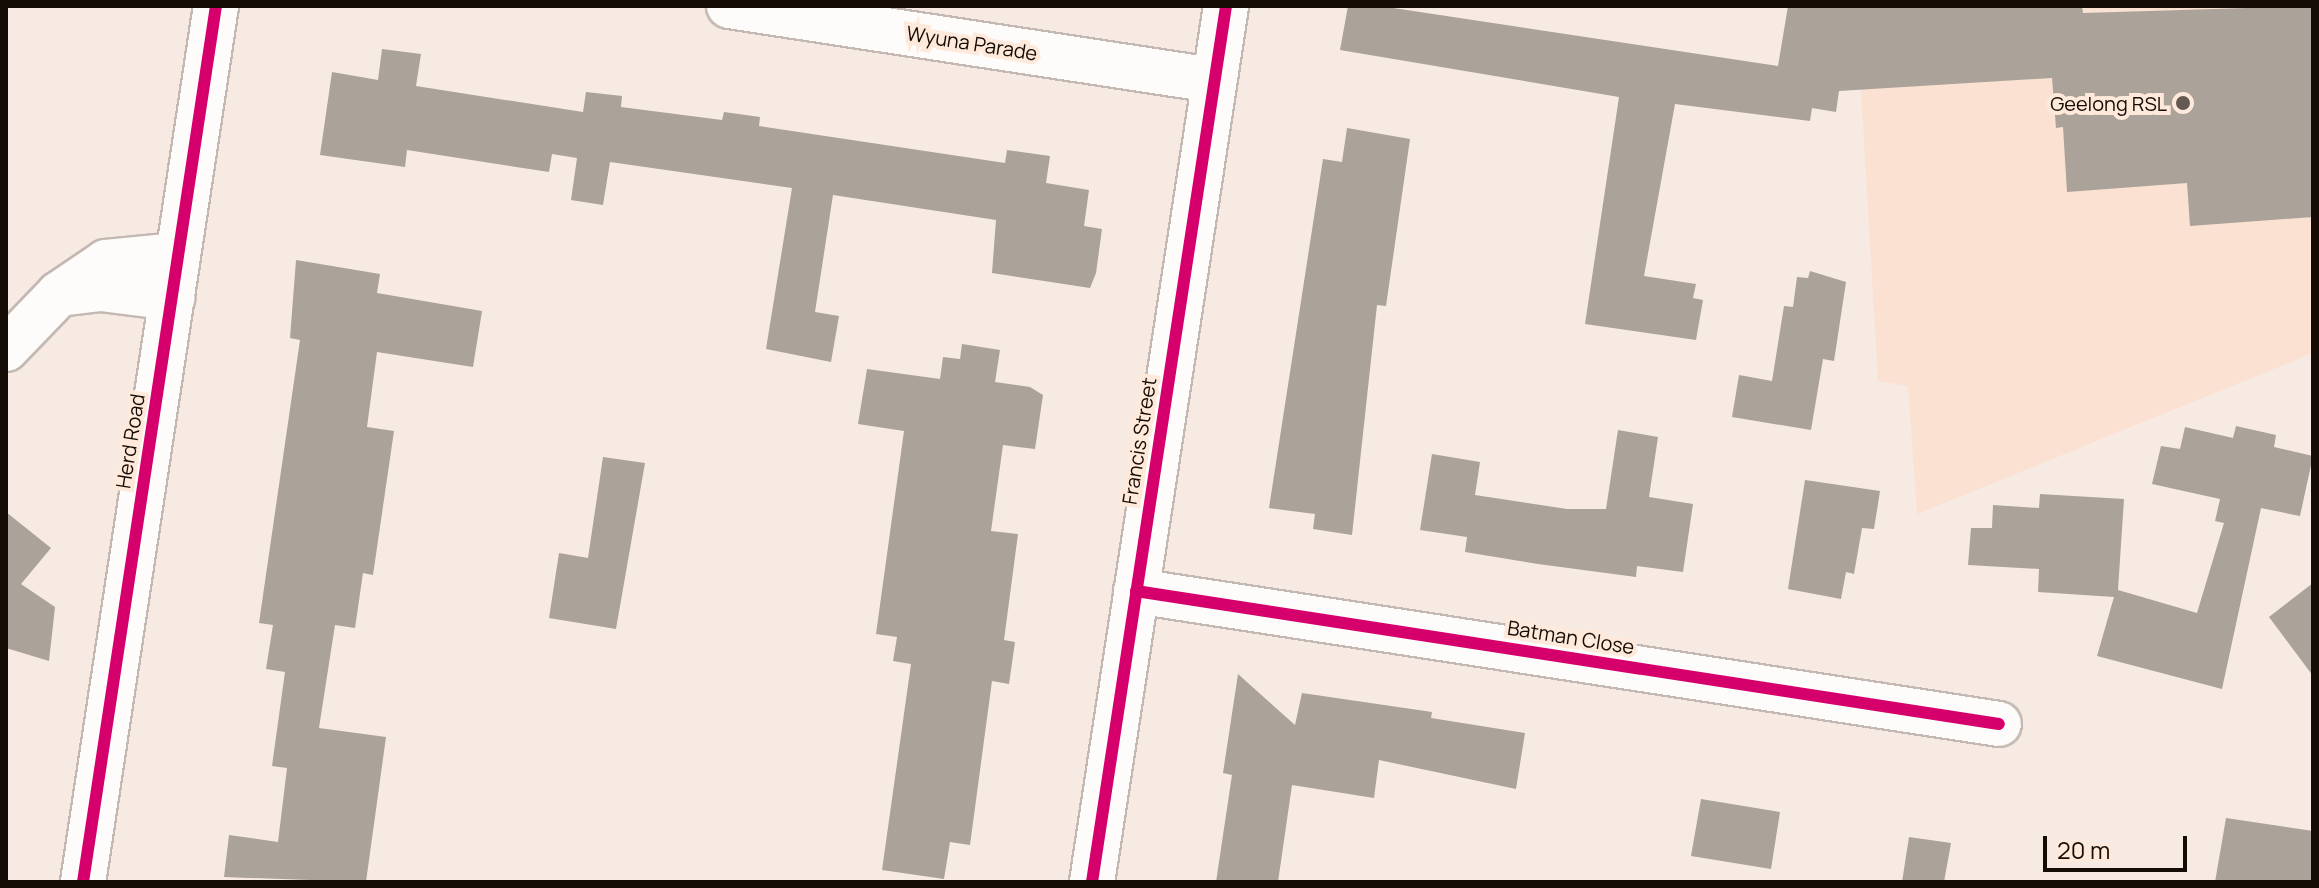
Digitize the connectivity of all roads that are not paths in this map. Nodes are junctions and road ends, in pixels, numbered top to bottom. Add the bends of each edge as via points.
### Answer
1 (216, 6) edge
2 (729, 6) edge
3 (1226, 6) edge
4 (1214, 80) junction
5 (178, 255) junction
6 (59, 294) junction
7 (172, 298) junction
8 (6, 349) edge
9 (1136, 591) junction
10 (1999, 724) dead end
11 (83, 882) edge
12 (1092, 882) edge

1 - 5 street, Herd Road
2 - 4 street, Wyuna Parade
3 - 4 street, Francis Street
4 - 9 street, Francis Street
5 - 6 street via 106,262
5 - 7 street, Herd Road
6 - 7 street via 101,289
6 - 8 street
7 - 11 street, Herd Road
9 - 10 street, Batman Close
9 - 12 street, Francis Street

